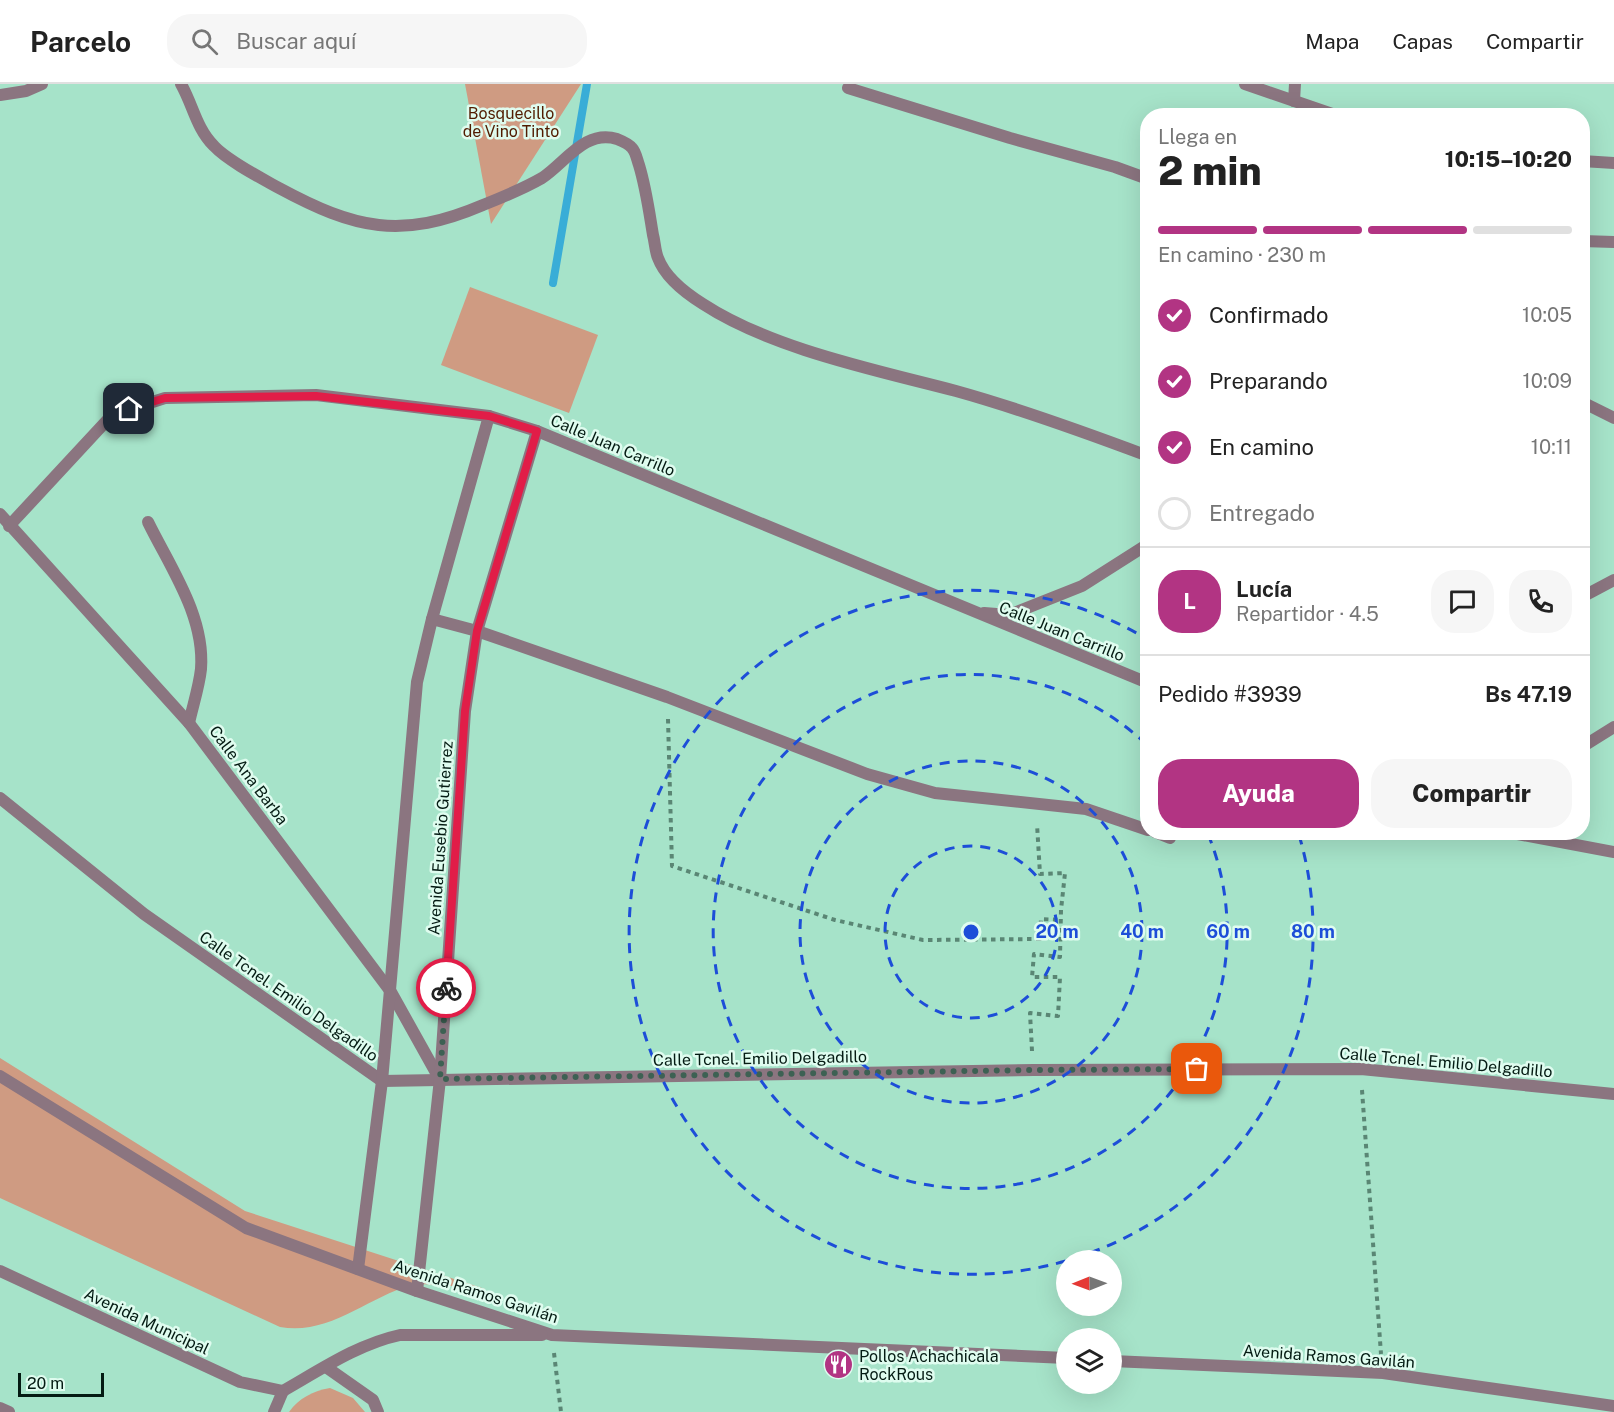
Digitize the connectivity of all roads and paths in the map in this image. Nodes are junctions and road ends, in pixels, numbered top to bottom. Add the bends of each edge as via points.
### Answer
1 (42, 84) edge
2 (181, 84) edge
3 (1245, 84) edge
4 (1295, 84) edge
5 (848, 88) dead end
6 (0, 95) edge
7 (1293, 100) junction
8 (1316, 108) edge
9 (1590, 162) edge
10 (1614, 163) edge
11 (1140, 176) edge
12 (1590, 241) edge
13 (1614, 242) edge
14 (1590, 406) edge
15 (489, 416) junction
16 (1614, 418) edge
17 (537, 431) junction
18 (1140, 453) edge
19 (0, 514) edge
20 (148, 522) dead end
21 (9, 526) junction
22 (1140, 549) edge
23 (1614, 580) edge
24 (1590, 593) edge
25 (970, 611) junction
26 (432, 619) junction
27 (477, 631) junction
28 (1140, 680) edge
29 (667, 697) junction
30 (189, 723) junction
31 (1614, 727) edge
32 (1590, 742) edge
33 (0, 798) edge
34 (1036, 804) junction
35 (1140, 827) edge
36 (1550, 840) edge
37 (1614, 852) edge
38 (1061, 920) junction
39 (391, 992) junction
40 (1361, 1069) junction
41 (1034, 1070) junction
42 (0, 1076) edge
43 (440, 1079) junction
44 (382, 1081) junction
45 (1614, 1094) edge
46 (358, 1269) junction
47 (0, 1271) edge
48 (417, 1291) junction
49 (552, 1335) junction
50 (1056, 1359) edge
51 (1122, 1360) edge
52 (326, 1367) junction
53 (1383, 1373) junction
54 (283, 1391) junction
55 (1614, 1406) edge
56 (0, 1408) edge
57 (9, 1412) edge
58 (274, 1412) edge
59 (378, 1412) edge
60 (561, 1412) edge

1 - 6 street
2 - 18 street via 198,125 215,148 304,201 367,225 418,226 447,218 544,177 589,141 601,137 621,141 632,146 643,178 658,259 684,290 726,318 776,339 980,398
3 - 7 street
4 - 7 street
5 - 11 street
7 - 8 street
9 - 10 street
12 - 13 street
14 - 16 street
15 - 17 street, Calle Juan Carrillo
15 - 21 street, Calle Juan Carrillo via 316,396 165,398 112,415
15 - 26 street
17 - 25 street, Calle Juan Carrillo
17 - 27 street, Avenida Eusebio Gutierrez
19 - 21 street, Calle Ana Barba
20 - 30 street via 196,624 201,668
21 - 30 street, Calle Ana Barba
22 - 25 street via 1082,586 1009,615
23 - 24 street
25 - 28 street, Calle Juan Carrillo
26 - 27 street
26 - 39 street via 417,682
27 - 29 street
27 - 43 street, Avenida Eusebio Gutierrez via 465,711
29 - 34 street via 867,774 935,793
29 - 38 path via 672,866 835,920 923,940 1040,939 1041,919
30 - 39 street, Calle Ana Barba
31 - 32 street
33 - 44 street, Calle Tcnel. Emilio Delgadillo via 144,914
34 - 35 street via 1086,809
34 - 38 path via 1040,874 1065,873
36 - 37 street
38 - 41 path via 1060,957 1034,954 1032,977 1060,977 1058,1016 1030,1013
39 - 43 street, Calle Ana Barba
39 - 44 street
40 - 41 street, Calle Tcnel. Emilio Delgadillo
40 - 45 street, Calle Tcnel. Emilio Delgadillo
40 - 53 path
41 - 43 street, Calle Tcnel. Emilio Delgadillo
42 - 46 street, Avenida Ramos Gavilán via 246,1228
43 - 44 street, Calle Tcnel. Emilio Delgadillo
43 - 48 street, Avenida Eusebio Gutierrez
44 - 46 street
46 - 48 street, Avenida Ramos Gavilán
47 - 54 street, Avenida Municipal via 240,1382
48 - 49 street, Avenida Ramos Gavilán
49 - 50 street, Avenida Ramos Gavilán
49 - 52 street via 400,1335 364,1346
49 - 60 path
51 - 53 street, Avenida Ramos Gavilán
52 - 54 street
52 - 59 street via 373,1400
53 - 55 street, Avenida Ramos Gavilán
54 - 58 street
56 - 57 street

